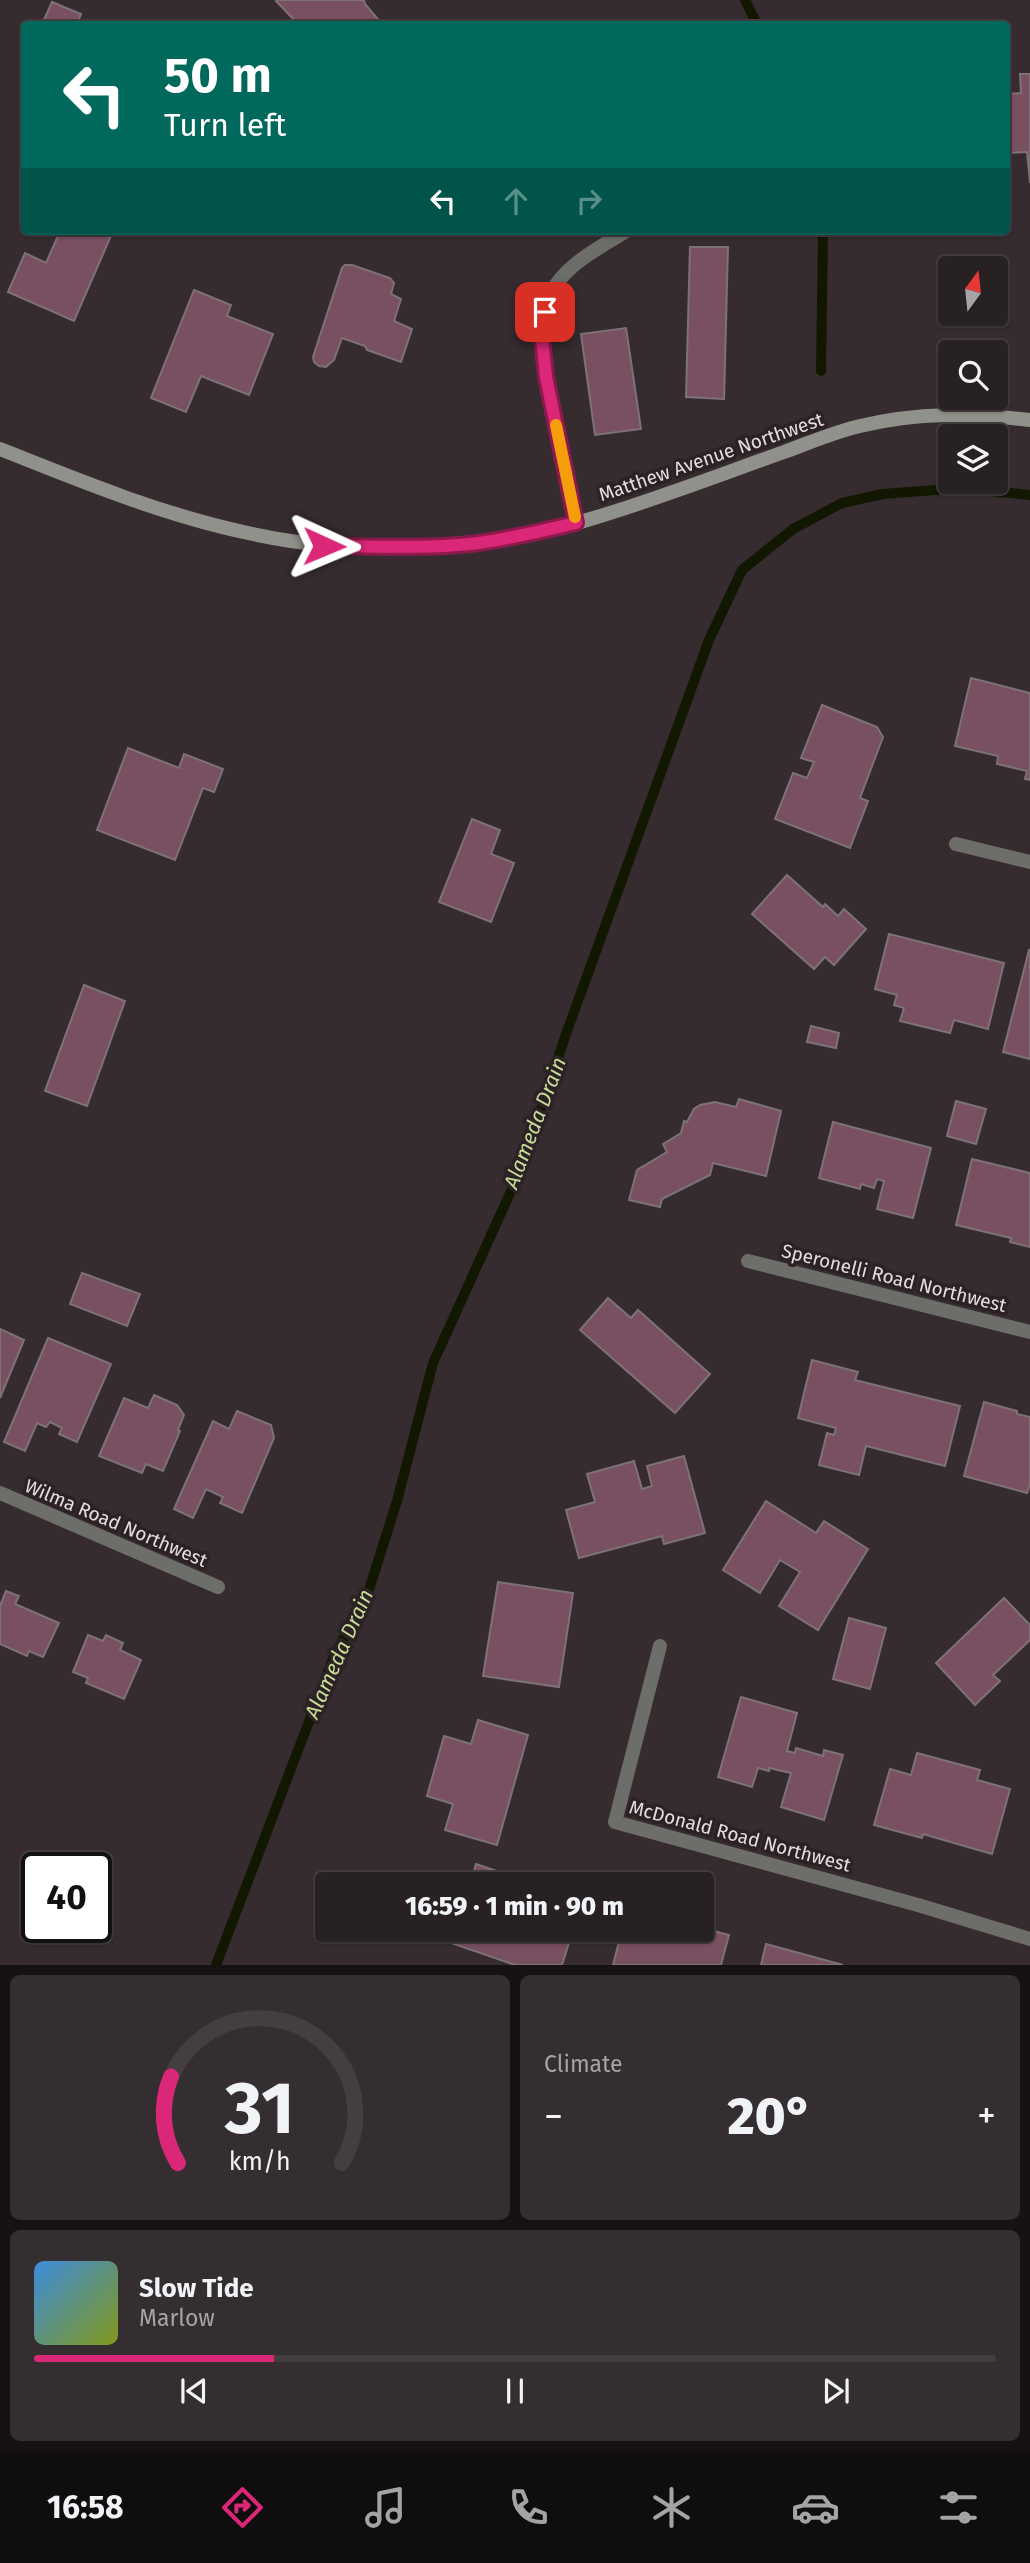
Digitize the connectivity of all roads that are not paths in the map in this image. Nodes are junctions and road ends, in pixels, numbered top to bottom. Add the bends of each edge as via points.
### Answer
1 (620, 235) edge
2 (1030, 419) edge
3 (0, 449) edge
4 (576, 523) junction
5 (956, 844) dead end
6 (1030, 862) edge
7 (748, 1261) dead end
8 (1030, 1332) edge
9 (0, 1493) edge
10 (218, 1587) dead end
11 (660, 1646) dead end
12 (1030, 1939) edge

1 - 4 street via 573,264 548,296 541,328 546,377
2 - 4 street, Matthew Avenue Northwest via 975,413 858,426
3 - 4 street, Matthew Avenue Northwest via 177,515 324,546 470,544
5 - 6 street
7 - 8 street, Speronelli Road Northwest
9 - 10 street, Wilma Road Northwest
11 - 12 street, McDonald Road Northwest via 615,1822

